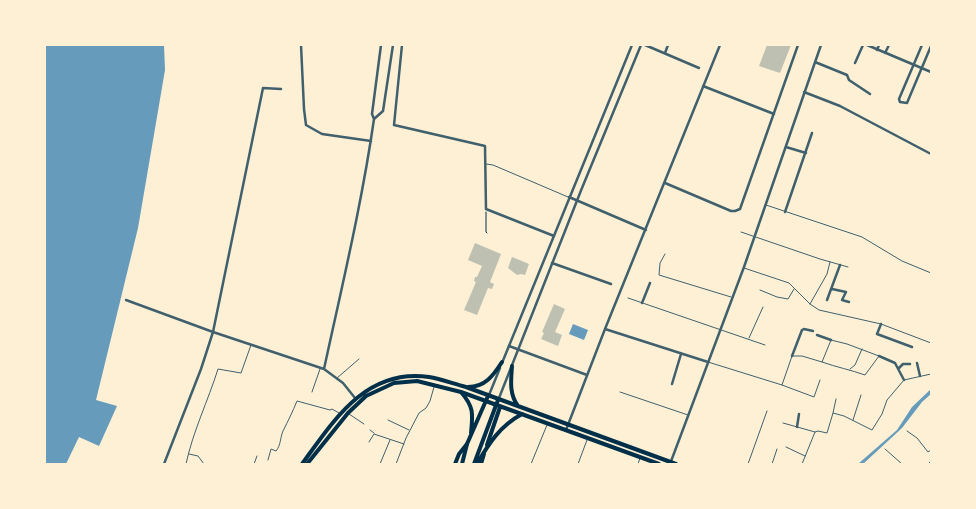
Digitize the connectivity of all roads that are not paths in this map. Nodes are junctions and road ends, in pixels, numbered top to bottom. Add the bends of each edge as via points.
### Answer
1 (301, 45) edge
2 (381, 45) edge
3 (393, 45) edge
4 (402, 45) edge
5 (632, 45) edge
6 (643, 45) edge
7 (720, 45) edge
8 (798, 45) edge
9 (822, 45) edge
10 (863, 45) edge
11 (867, 45) edge
12 (879, 45) edge
13 (889, 45) edge
14 (922, 45) edge
15 (667, 46) edge
16 (931, 46) edge
17 (877, 50) junction
18 (665, 53) junction
19 (886, 53) junction
20 (815, 62) junction
21 (855, 63) dead end
22 (912, 65) junction
23 (699, 68) dead end
24 (922, 68) junction
25 (931, 72) edge
26 (703, 86) junction
27 (281, 89) dead end
28 (804, 92) junction
29 (870, 94) dead end
30 (774, 114) junction
31 (374, 119) junction
32 (812, 133) dead end
33 (371, 141) junction
34 (786, 146) junction
35 (806, 154) junction
36 (931, 154) edge
37 (485, 164) junction
38 (665, 183) junction
39 (569, 197) junction
40 (577, 200) junction
41 (765, 205) junction
42 (785, 212) junction
43 (556, 229) junction
44 (646, 230) junction
45 (565, 232) junction
46 (741, 232) dead end
47 (554, 236) junction
48 (754, 236) junction
49 (664, 254) dead end
50 (830, 262) junction
51 (552, 263) junction
52 (840, 265) junction
53 (848, 267) dead end
54 (744, 268) junction
55 (931, 273) edge
56 (650, 283) dead end
57 (611, 284) dead end
58 (794, 288) junction
59 (832, 289) junction
60 (760, 290) dead end
61 (628, 298) dead end
62 (732, 298) junction
63 (126, 300) dead end
64 (827, 300) dead end
65 (849, 302) dead end
66 (642, 303) junction
67 (810, 304) junction
68 (763, 307) dead end
69 (880, 324) junction
70 (605, 329) junction
71 (719, 330) junction
72 (813, 331) dead end
73 (213, 332) junction
74 (817, 334) dead end
75 (749, 339) junction
76 (831, 340) junction
77 (931, 343) edge
78 (251, 345) junction
79 (765, 345) dead end
80 (509, 346) junction
81 (912, 347) dead end
82 (518, 349) junction
83 (862, 349) junction
84 (681, 354) junction
85 (792, 356) junction
86 (878, 356) junction
87 (359, 359) dead end
88 (502, 362) junction
89 (708, 362) junction
90 (822, 362) junction
91 (917, 363) dead end
92 (910, 364) dead end
93 (512, 366) junction
94 (320, 368) junction
95 (899, 368) junction
96 (324, 369) junction
97 (849, 369) junction
98 (931, 374) edge
99 (588, 376) junction
100 (920, 376) junction
101 (337, 379) junction
102 (820, 380) dead end
103 (904, 380) junction
104 (434, 384) junction
105 (672, 384) dead end
106 (782, 385) junction
107 (466, 387) junction
108 (312, 392) dead end
109 (460, 392) junction
110 (620, 392) dead end
111 (861, 395) dead end
112 (488, 396) junction
113 (836, 399) dead end
114 (357, 400) junction
115 (498, 400) junction
116 (486, 402) junction
117 (498, 407) junction
118 (520, 408) junction
119 (346, 412) junction
120 (767, 412) dead end
121 (833, 413) junction
122 (341, 414) junction
123 (522, 414) junction
124 (798, 414) dead end
125 (689, 415) junction
126 (388, 420) dead end
127 (853, 420) junction
128 (783, 423) dead end
129 (364, 424) dead end
130 (547, 424) junction
131 (568, 426) junction
132 (797, 426) junction
133 (370, 430) dead end
134 (410, 430) junction
135 (566, 431) junction
136 (907, 431) dead end
137 (815, 432) junction
138 (374, 434) junction
139 (470, 437) junction
140 (390, 439) junction
141 (587, 439) junction
142 (368, 442) dead end
143 (404, 444) junction
144 (467, 444) junction
145 (486, 447) junction
146 (786, 447) dead end
147 (777, 449) dead end
148 (885, 449) dead end
149 (931, 450) edge
150 (188, 454) junction
151 (257, 456) dead end
152 (805, 456) junction
153 (640, 457) junction
154 (268, 460) dead end
155 (931, 461) edge
156 (671, 463) edge
157 (164, 464) edge
158 (186, 464) edge
159 (204, 464) edge
160 (254, 464) edge
161 (302, 464) edge
162 (307, 464) edge
163 (380, 464) edge
164 (396, 464) edge
165 (455, 464) edge
166 (462, 464) edge
167 (475, 464) edge
168 (481, 464) edge
169 (531, 464) edge
170 (578, 464) edge
171 (638, 464) edge
172 (659, 464) edge
173 (676, 464) edge
174 (748, 464) edge
175 (772, 464) edge
176 (802, 464) edge
177 (902, 464) edge
178 (928, 464) edge

1 - 33 street via 306,125 322,134
2 - 31 street
3 - 31 street via 383,111
4 - 37 street via 394,125 485,146
5 - 39 street
6 - 18 street
6 - 40 street
7 - 26 street
8 - 30 street
9 - 20 street
10 - 21 street
11 - 17 street
12 - 17 street
13 - 19 street
14 - 22 street
15 - 18 street
16 - 24 street
17 - 19 street
18 - 23 street
19 - 22 street
20 - 28 street
20 - 29 street via 848,74 849,80
22 - 24 street
22 - 24 street via 899,99 903,104 907,103
24 - 25 street
26 - 30 street
26 - 38 street
27 - 73 street via 263,88
28 - 34 street
28 - 36 street via 840,106
30 - 38 street via 737,211
31 - 33 street
32 - 35 street
33 - 96 street via 352,248
34 - 35 street
34 - 41 street
35 - 42 street
37 - 39 lane
37 - 47 street via 486,209
38 - 44 street
39 - 40 street
39 - 43 street
40 - 44 street
40 - 45 street
41 - 42 lane
41 - 48 street
42 - 55 lane via 862,238
43 - 45 street
43 - 47 street
44 - 70 street
45 - 51 street
46 - 48 lane
47 - 80 street
48 - 50 lane
48 - 54 street
49 - 62 lane via 659,275
50 - 52 lane
50 - 67 lane
51 - 57 street
51 - 82 street
52 - 53 lane
52 - 59 street
54 - 58 lane via 789,283
54 - 62 street
56 - 66 street
58 - 60 lane via 788,300
58 - 67 lane
59 - 64 street
59 - 65 street via 846,292 842,300
61 - 66 lane
62 - 71 street
63 - 73 street
66 - 71 lane
67 - 69 lane via 819,310
68 - 75 lane
69 - 77 lane
69 - 81 street via 877,334
70 - 84 street
70 - 99 street
71 - 75 lane
71 - 89 street
72 - 85 street via 802,330
73 - 78 street
73 - 157 street via 202,369
74 - 76 street
75 - 79 lane
76 - 83 lane
76 - 90 lane
78 - 94 street
78 - 150 lane via 241,373 218,369
80 - 82 street
80 - 88 street
82 - 93 street
82 - 99 street
83 - 86 lane
83 - 97 lane via 855,365
84 - 89 street
84 - 105 street
85 - 90 lane
85 - 106 lane
86 - 95 street
86 - 97 lane via 866,375
87 - 101 lane
88 - 107 main road via 485,384
88 - 112 street
89 - 106 lane
89 - 125 street
90 - 97 lane
91 - 100 street
92 - 95 street
93 - 115 street
93 - 118 main road via 511,393
94 - 96 street
94 - 108 lane
95 - 103 street
96 - 101 street
98 - 100 lane
99 - 131 street
100 - 103 lane
101 - 114 street
102 - 106 lane via 814,397
103 - 127 lane via 887,400 872,430
104 - 109 main road
104 - 114 main road via 416,381 394,383
104 - 134 lane via 430,401
107 - 112 main road
107 - 114 main road via 429,377 404,377 389,380
109 - 116 main road
109 - 139 main road via 469,402 473,414
110 - 125 lane
111 - 127 lane
112 - 115 main road
112 - 116 main road
113 - 121 lane
114 - 119 main road
115 - 117 main road
115 - 118 main road
116 - 117 main road
116 - 139 main road
117 - 123 main road
117 - 145 main road
117 - 167 main road
118 - 131 main road
119 - 122 main road
119 - 129 lane
119 - 162 main road
120 - 174 lane
121 - 127 lane
121 - 137 lane via 827,433
122 - 154 lane via 332,408 297,401 279,446 276,451 271,449
122 - 161 main road
123 - 130 main road
123 - 145 main road via 502,428
124 - 132 street
125 - 156 street
126 - 134 lane
128 - 132 lane
130 - 135 main road
130 - 169 lane
131 - 135 street
131 - 156 main road
132 - 137 lane
133 - 138 lane
134 - 143 lane
135 - 141 main road
136 - 149 lane via 928,452
137 - 152 lane
138 - 140 lane
138 - 142 lane
139 - 144 main road
140 - 143 lane
140 - 163 lane
141 - 153 main road
141 - 170 lane
143 - 164 lane
144 - 165 main road
144 - 166 main road
145 - 167 main road
145 - 168 main road
146 - 152 lane
147 - 175 lane
148 - 177 lane
150 - 158 lane
150 - 159 lane via 198,456
151 - 160 lane
152 - 176 lane
153 - 171 lane
153 - 172 main road
155 - 178 lane
156 - 173 main road

